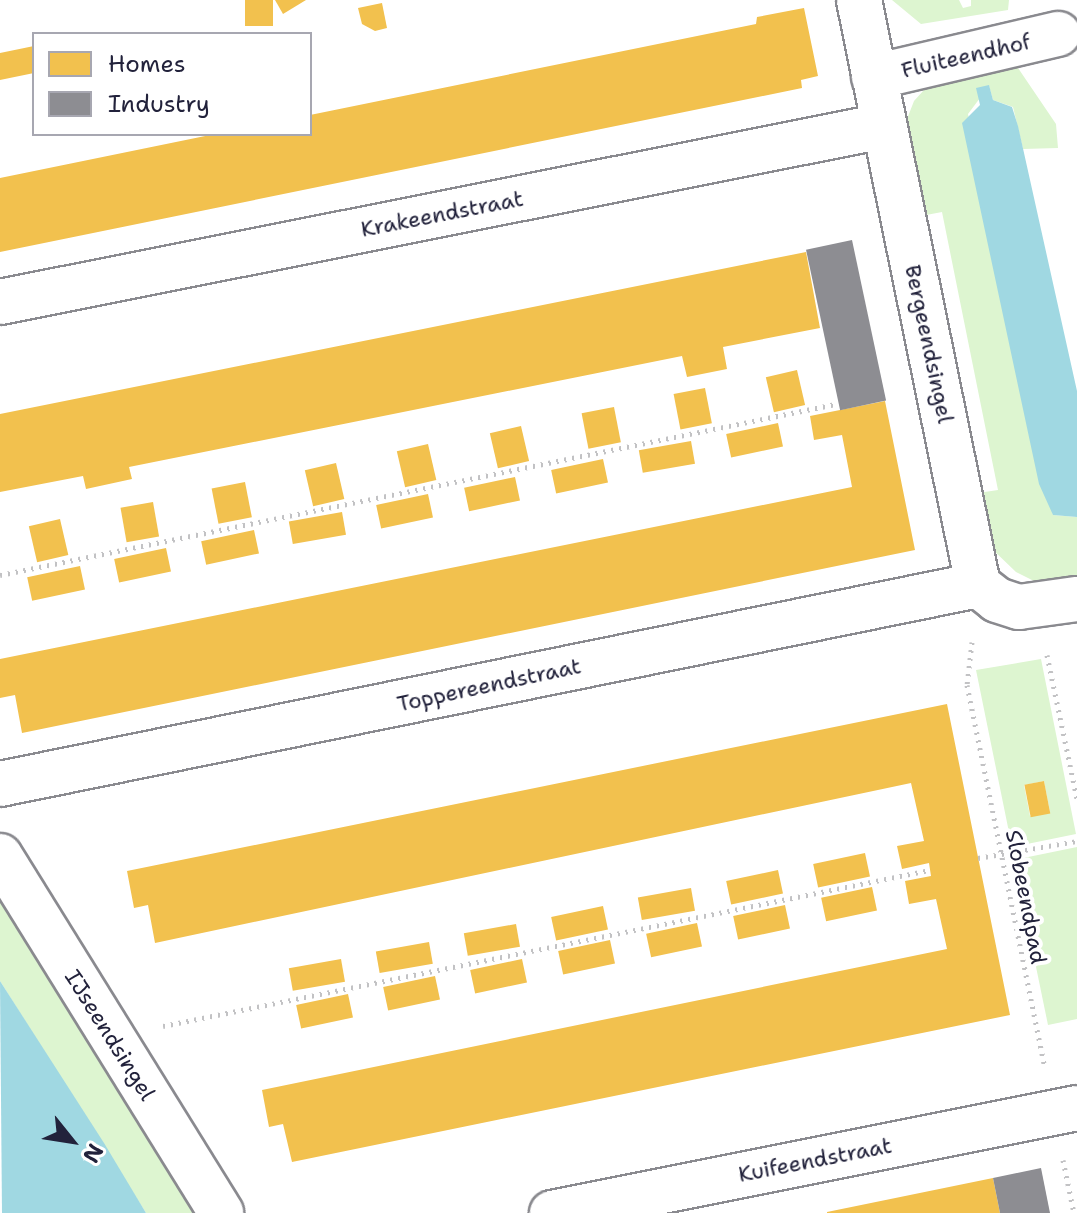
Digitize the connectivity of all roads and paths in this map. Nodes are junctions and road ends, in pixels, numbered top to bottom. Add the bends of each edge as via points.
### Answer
1 (859, 0) edge
2 (1071, 28) edge
3 (874, 77) junction
4 (883, 126) junction
5 (0, 302) edge
6 (836, 404) dead end
7 (0, 575) edge
8 (978, 585) junction
9 (1077, 599) edge
10 (1019, 607) junction
11 (0, 784) edge
12 (1077, 799) edge
13 (1077, 841) edge
14 (1002, 855) junction
15 (0, 856) edge
16 (978, 858) dead end
17 (930, 870) dead end
18 (112, 1041) junction
19 (1065, 1110) edge
20 (221, 1213) edge
21 (552, 1213) edge
22 (1074, 1213) edge

1 - 3 street, Bergeendsingel
2 - 3 street, Fluiteendhof
3 - 4 street, Bergeendsingel
4 - 5 street, Krakeendstraat
4 - 8 street, Bergeendsingel
6 - 7 path
8 - 10 street via 997,600
8 - 11 street, Toppereendstraat
8 - 14 path, Slobeendpad via 967,685
9 - 10 street
10 - 12 path via 1048,656
13 - 14 path
14 - 16 path
14 - 19 path, Slobeendpad
15 - 18 street, IJseendsingel
17 - 18 path via 168,1025
18 - 20 street, IJseendsingel
19 - 21 street, Kuifeendstraat
19 - 22 path, Slobeendpad

